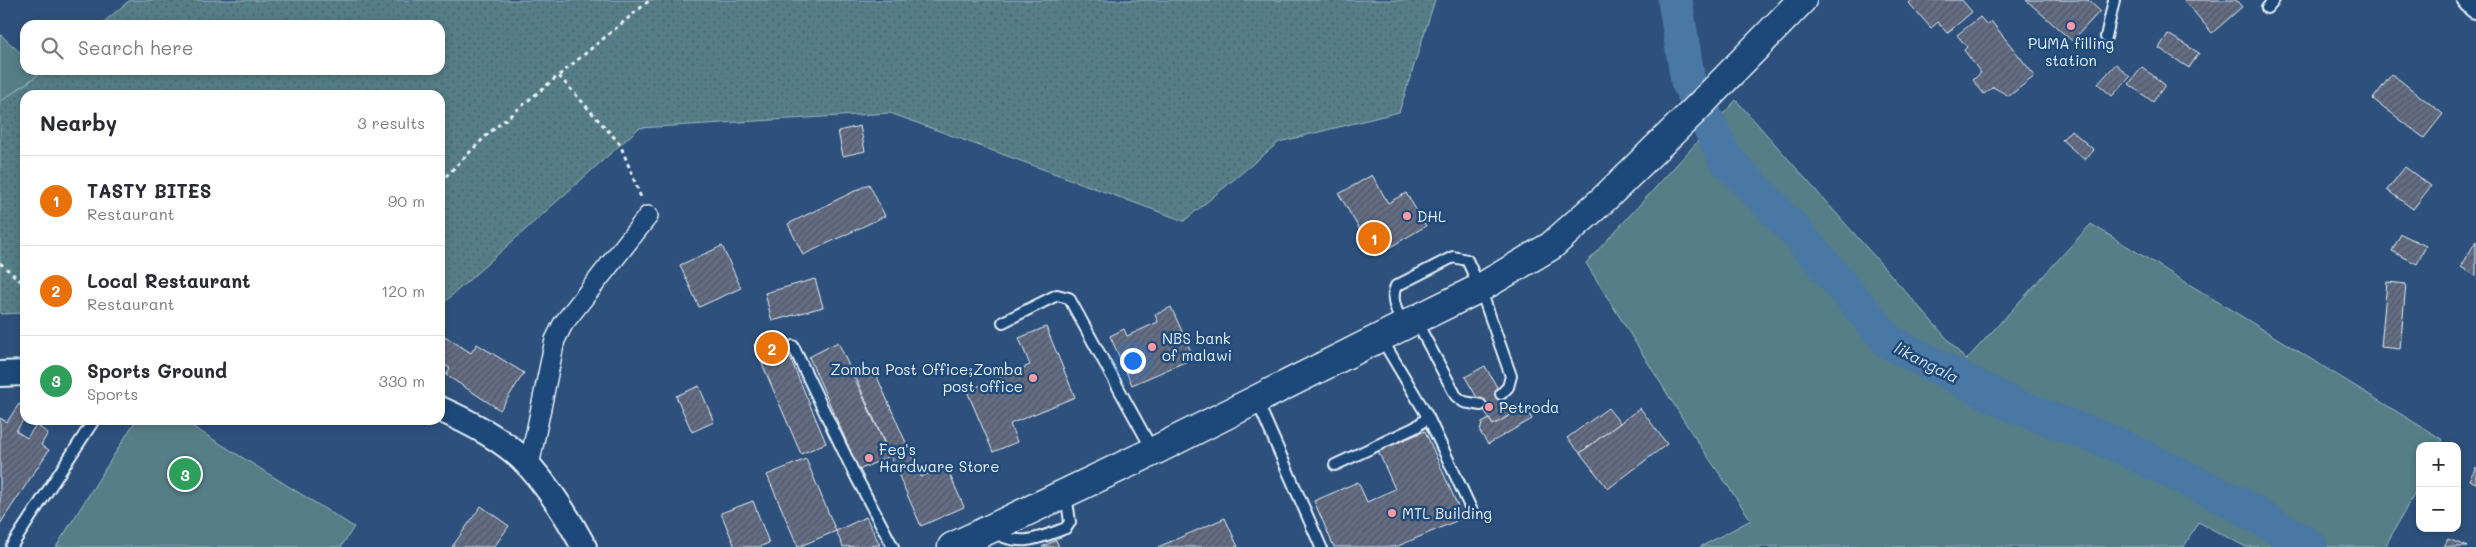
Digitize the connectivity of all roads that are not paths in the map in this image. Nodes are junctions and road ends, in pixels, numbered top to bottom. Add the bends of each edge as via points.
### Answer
1 (1802, 0) edge
2 (2114, 0) edge
3 (2470, 0) edge
4 (2476, 6) edge
5 (2106, 37) dead end
6 (648, 216) road end
7 (1480, 288) junction
8 (1004, 322) dead end
9 (1400, 328) junction
10 (793, 346) dead end
11 (20, 373) edge
12 (0, 374) edge
13 (1501, 394) dead end
14 (1256, 400) junction
15 (1481, 404) dead end
16 (445, 412) edge
17 (1428, 418) junction
18 (91, 425) edge
19 (1154, 452) junction
20 (1335, 465) dead end
21 (529, 466) junction
22 (1473, 513) dead end
23 (11, 547) edge
24 (584, 547) edge
25 (893, 547) edge
26 (952, 547) edge
27 (1321, 547) edge

1 - 7 highway via 1605,198 1551,246
2 - 5 lane
3 - 4 street
6 - 21 street via 562,324 555,340
7 - 9 highway
7 - 9 lane via 1467,260 1454,257 1396,286 1393,301
7 - 13 lane via 1511,376 1508,387
8 - 19 lane via 1058,295 1069,298
9 - 14 highway
9 - 15 lane via 1456,396 1464,402
9 - 17 lane
10 - 25 lane
11 - 12 street
14 - 19 highway
14 - 27 lane
16 - 21 street via 494,438
17 - 20 lane
17 - 22 lane
18 - 23 lane
19 - 26 highway
21 - 24 street via 568,518

